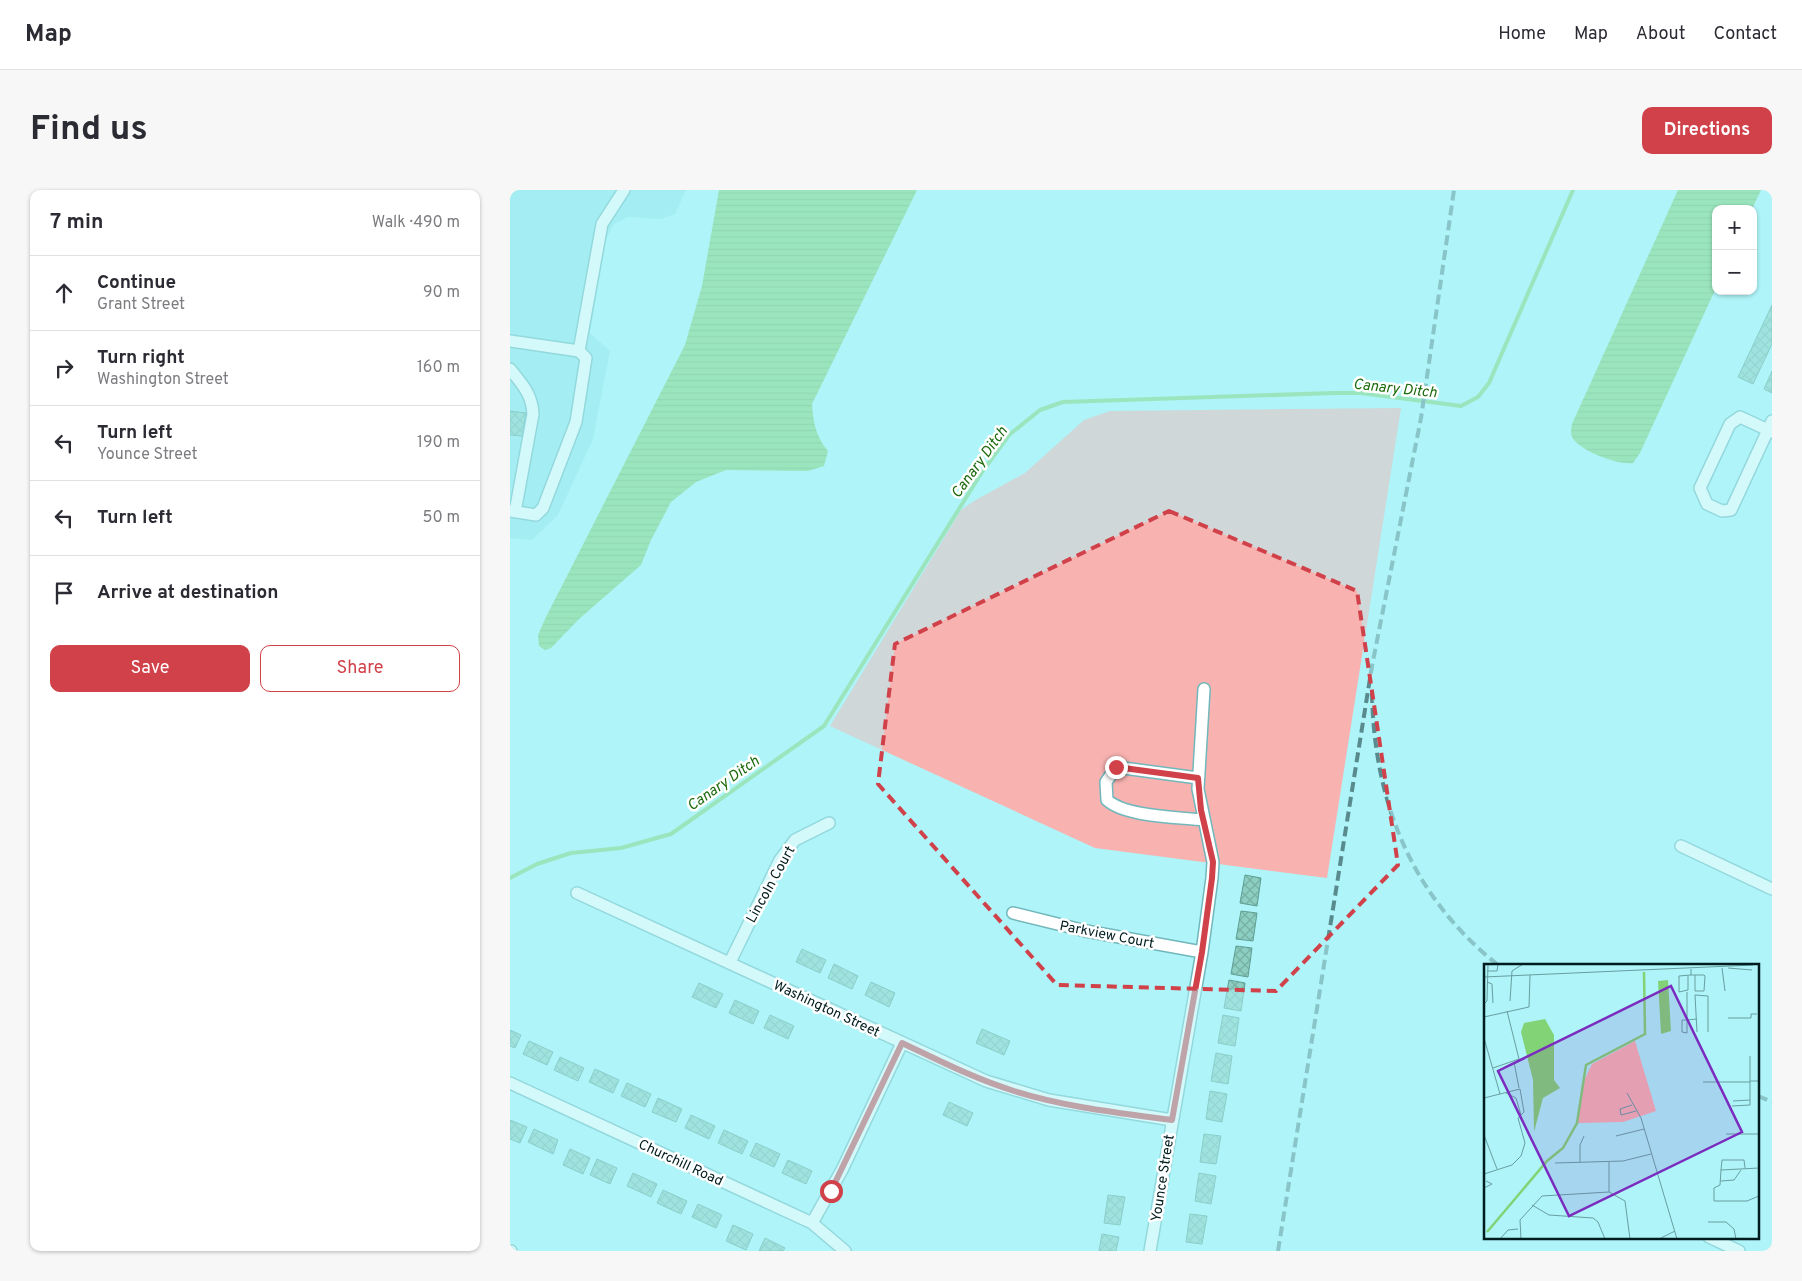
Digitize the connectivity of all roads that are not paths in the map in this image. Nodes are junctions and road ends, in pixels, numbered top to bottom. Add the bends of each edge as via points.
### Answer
1 (624, 190) edge
2 (510, 341) edge
3 (579, 351) junction
4 (510, 369) edge
5 (1770, 428) edge
6 (513, 511) edge
7 (1204, 689) dead end
8 (1198, 778) junction
9 (1203, 820) junction
10 (829, 824) dead end
11 (1681, 846) dead end
12 (1772, 890) edge
13 (577, 893) dead end
14 (1013, 913) dead end
15 (1202, 952) junction
16 (730, 962) junction
17 (902, 1043) junction
18 (510, 1083) edge
19 (1172, 1120) junction
20 (812, 1223) junction
21 (1711, 1238) edge
22 (845, 1251) edge
23 (1150, 1251) edge
24 (1739, 1251) edge

1 - 3 street via 602,224
2 - 3 street
3 - 6 street via 586,358 576,422 543,508 536,515
4 - 6 street via 532,400 533,414
5 - 5 street via 1731,510 1722,511 1707,504 1700,488 1730,424 1740,417
7 - 8 street, Younce Street
8 - 9 street, Younce Street
8 - 9 street via 1116,767 1106,782 1107,800 1114,806 1141,812
9 - 15 street, Younce Street via 1213,862
10 - 16 street, Lincoln Court via 795,840 780,860
11 - 12 street
13 - 16 street, Washington Street
14 - 15 street, Parkview Court via 1086,932
15 - 19 street, Younce Street
16 - 17 street, Washington Street
17 - 19 street, Washington Street via 1015,1092
17 - 20 street via 842,1170
18 - 20 street, Churchill Road
19 - 23 street, Younce Street
20 - 22 street, Churchill Road
21 - 24 street

